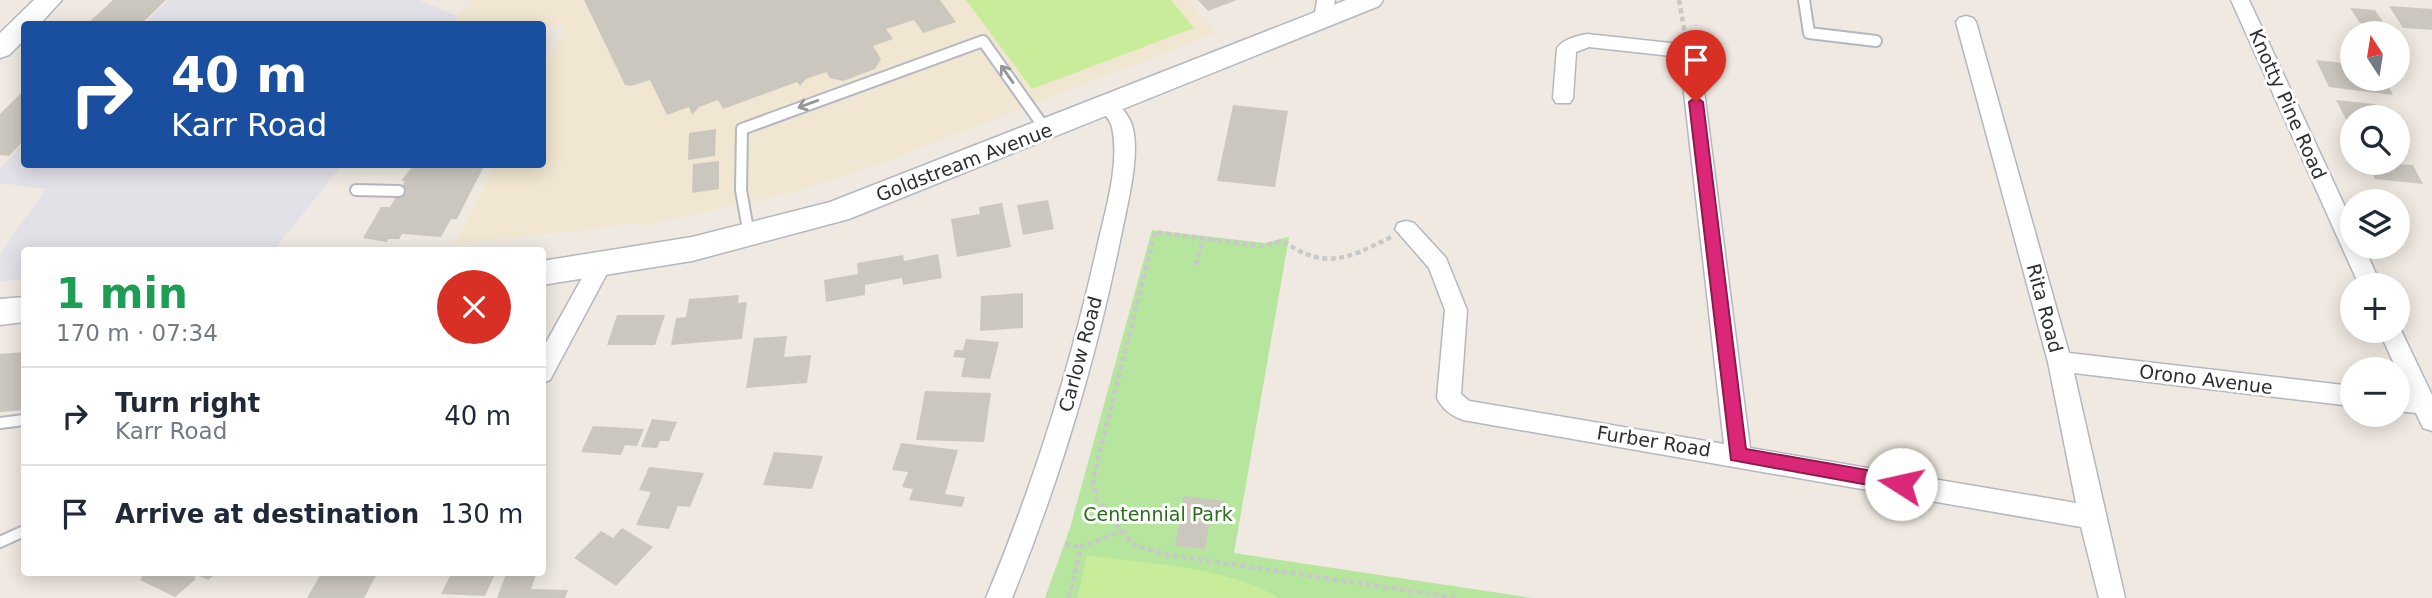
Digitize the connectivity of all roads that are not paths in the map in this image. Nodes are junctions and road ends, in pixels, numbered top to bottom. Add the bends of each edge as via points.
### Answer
1 (49, 0) edge
2 (1370, 0) edge
3 (1804, 0) edge
4 (2240, 0) edge
5 (1325, 9) edge
6 (28, 21) edge
7 (1966, 22) dead end
8 (21, 28) edge
9 (1876, 40) dead end
10 (0, 49) edge
11 (1563, 98) dead end
12 (1108, 105) junction
13 (1046, 130) junction
14 (356, 190) dead end
15 (399, 191) dead end
16 (2340, 220) edge
17 (1406, 229) road end
18 (750, 237) junction
19 (600, 266) junction
20 (546, 273) edge
21 (21, 310) edge
22 (0, 312) edge
23 (2397, 343) edge
24 (2060, 362) junction
25 (546, 366) edge
26 (2340, 395) edge
27 (2410, 404) edge
28 (2429, 410) edge
29 (21, 420) edge
30 (0, 423) edge
31 (1738, 455) junction
32 (2092, 517) junction
33 (21, 532) edge
34 (0, 542) edge
35 (999, 598) edge
36 (2112, 598) edge

1 - 6 main road
2 - 5 main road, Goldstream Avenue
3 - 9 lane via 1809,33
4 - 16 street, Knotty Pine Road
5 - 12 main road, Goldstream Avenue
7 - 24 street, Rita Road
8 - 10 main road
11 - 31 street via 1567,48 1587,40 1689,52
12 - 13 main road, Goldstream Avenue
12 - 35 street, Carlow Road via 1122,126 1118,196 1105,264 1052,455
13 - 18 main road, Goldstream Avenue via 838,211
13 -> 18 lane via 983,41 971,45 742,129 741,190
14 - 15 lane
17 - 31 street, Furber Road via 1438,264 1456,310 1449,398 1463,410
18 - 19 main road, Goldstream Avenue
19 - 20 main road, Goldstream Avenue
19 - 25 street
21 - 22 main road
23 - 28 street
24 - 26 street, Orono Avenue
24 - 32 street, Rita Road
27 - 28 street
29 - 30 lane
31 - 32 street, Furber Road
32 - 36 street, Rita Road
33 - 34 lane

